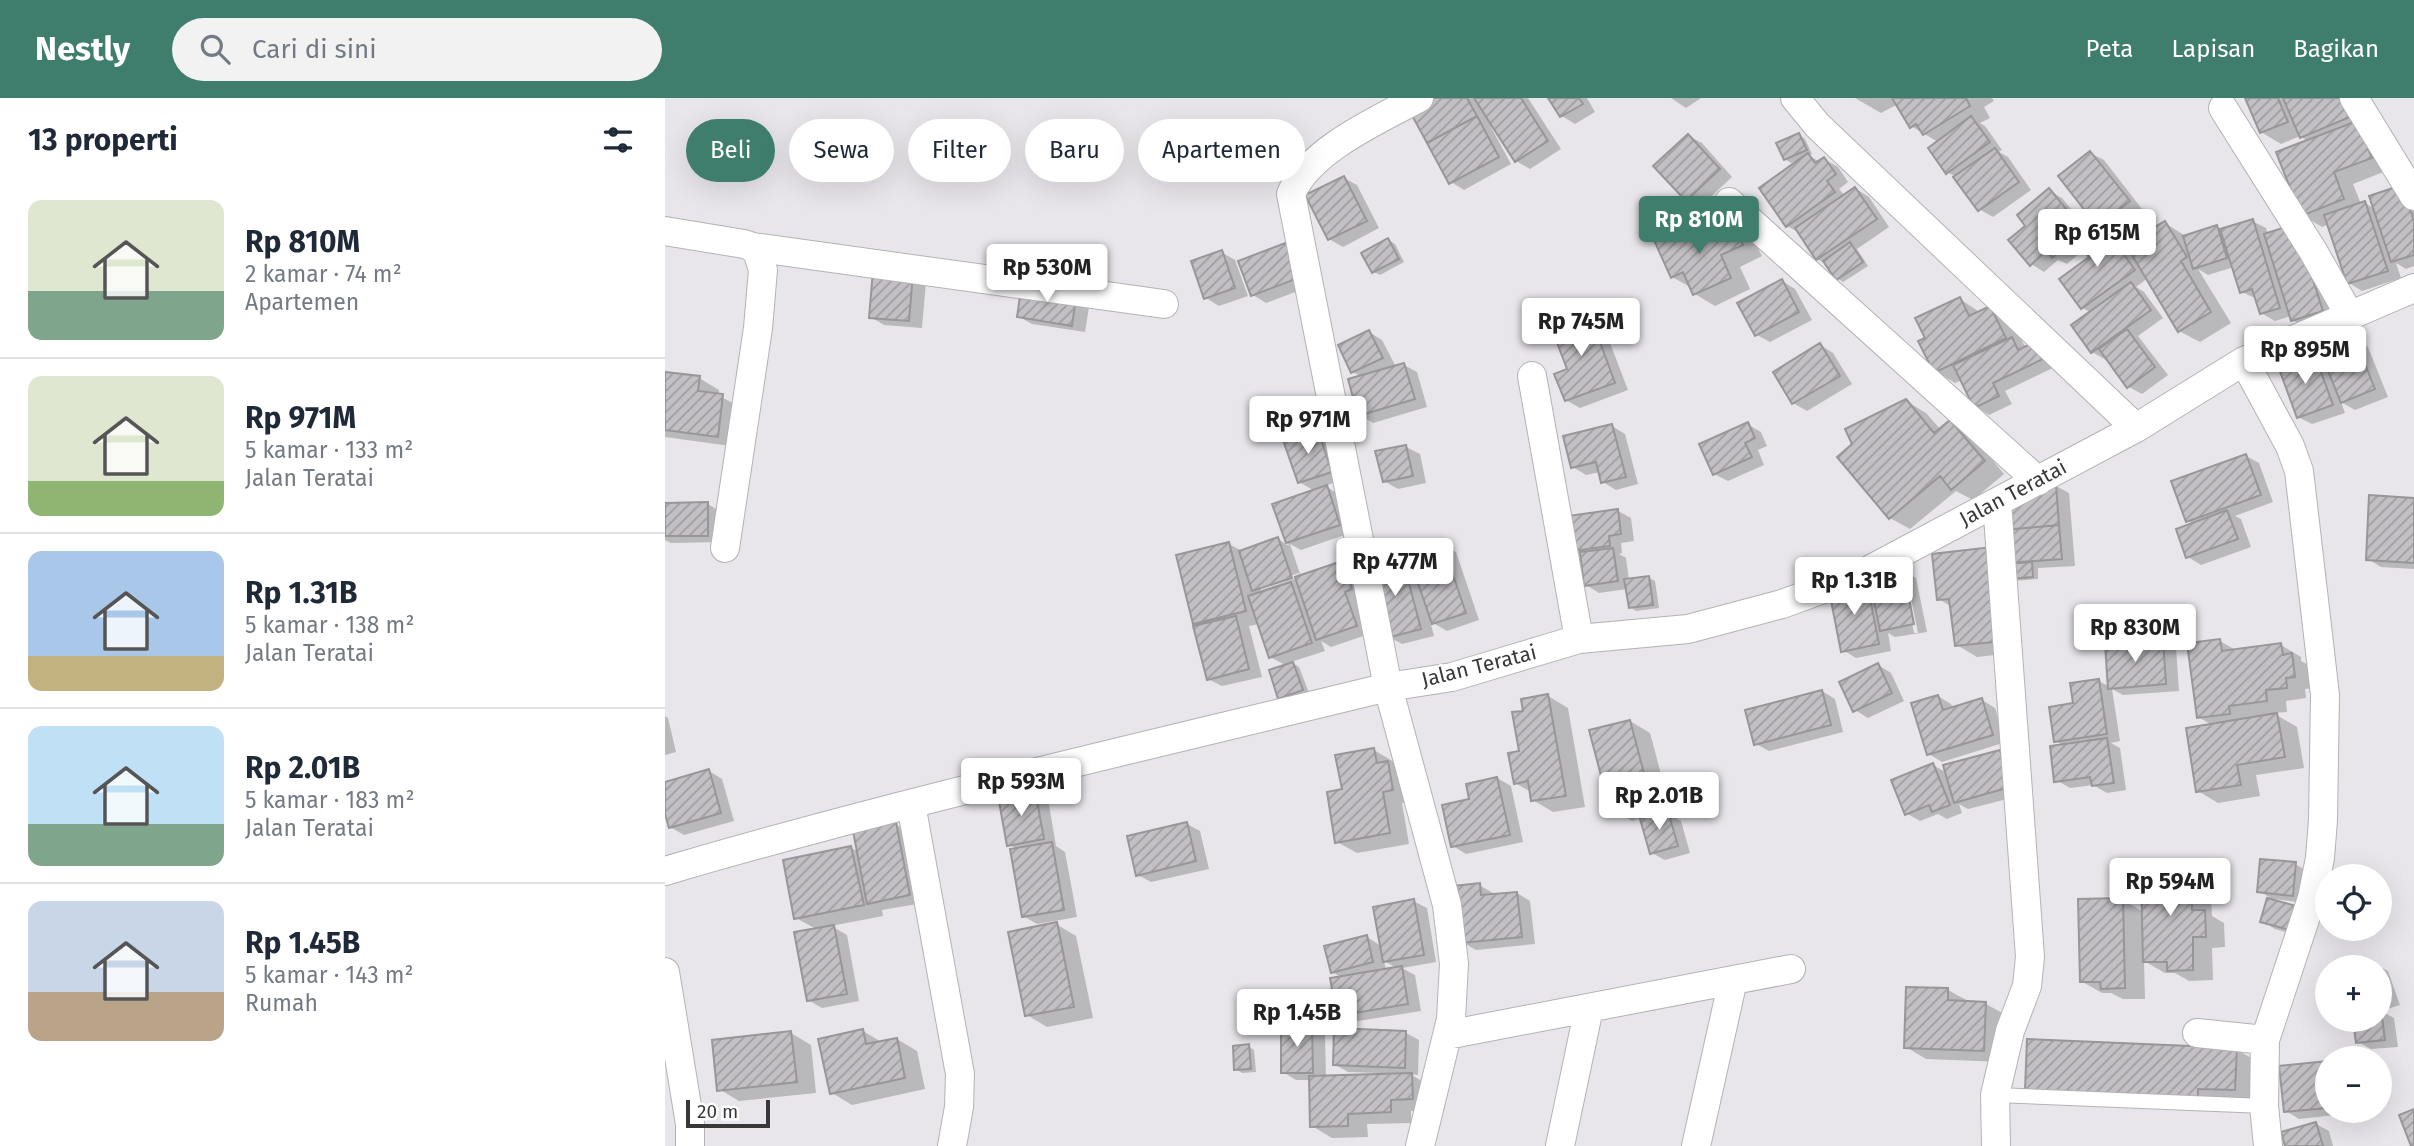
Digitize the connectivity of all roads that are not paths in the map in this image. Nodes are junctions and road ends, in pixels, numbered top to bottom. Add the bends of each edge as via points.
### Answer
1 (1419, 98) edge
2 (1795, 98) edge
3 (2354, 98) edge
4 (2223, 108) dead end
5 (2414, 195) edge
6 (1729, 202) dead end
7 (665, 231) edge
8 (753, 247) junction
9 (2414, 288) edge
10 (1164, 304) dead end
11 (2350, 316) junction
12 (2244, 361) junction
13 (1532, 376) dead end
14 (2136, 428) junction
15 (2038, 481) junction
16 (1997, 502) junction
17 (725, 548) dead end
18 (1579, 639) junction
19 (1388, 687) junction
20 (911, 804) junction
21 (665, 871) edge
22 (1791, 969) dead end
23 (665, 972) edge
24 (1733, 980) junction
25 (1589, 1008) junction
26 (2197, 1033) dead end
27 (1447, 1035) junction
28 (2265, 1040) junction
29 (1995, 1095) junction
30 (2264, 1106) junction
31 (690, 1146) edge
32 (952, 1146) edge
33 (1420, 1146) edge
34 (1560, 1146) edge
35 (1696, 1146) edge
36 (1996, 1146) edge
37 (2268, 1146) edge

1 - 19 street via 1340,140 1301,177 1291,194
2 - 14 street via 1817,125
3 - 5 street
4 - 11 street
6 - 15 street
7 - 8 street
8 - 10 street
8 - 17 street via 763,270 758,328
9 - 11 street, Jalan Teratai
11 - 12 street, Jalan Teratai
12 - 14 street, Jalan Teratai
12 - 28 street via 2299,471 2325,695 2320,858 2303,928
13 - 18 street
14 - 15 street, Jalan Teratai
15 - 16 street, Jalan Teratai
16 - 18 street, Jalan Teratai via 1856,577 1782,604 1688,629
16 - 29 street via 2030,957 2027,986 2010,1031
18 - 19 street, Jalan Teratai via 1452,677
19 - 20 street, Jalan Teratai
19 - 27 street via 1447,905 1454,964
20 - 21 street, Jalan Teratai
20 - 32 street via 960,1074
22 - 24 street
23 - 31 street
24 - 25 street
24 - 35 street
25 - 27 street
25 - 34 street
26 - 28 street
27 - 33 street
28 - 30 street
29 - 30 lane
29 - 36 street
30 - 37 street

